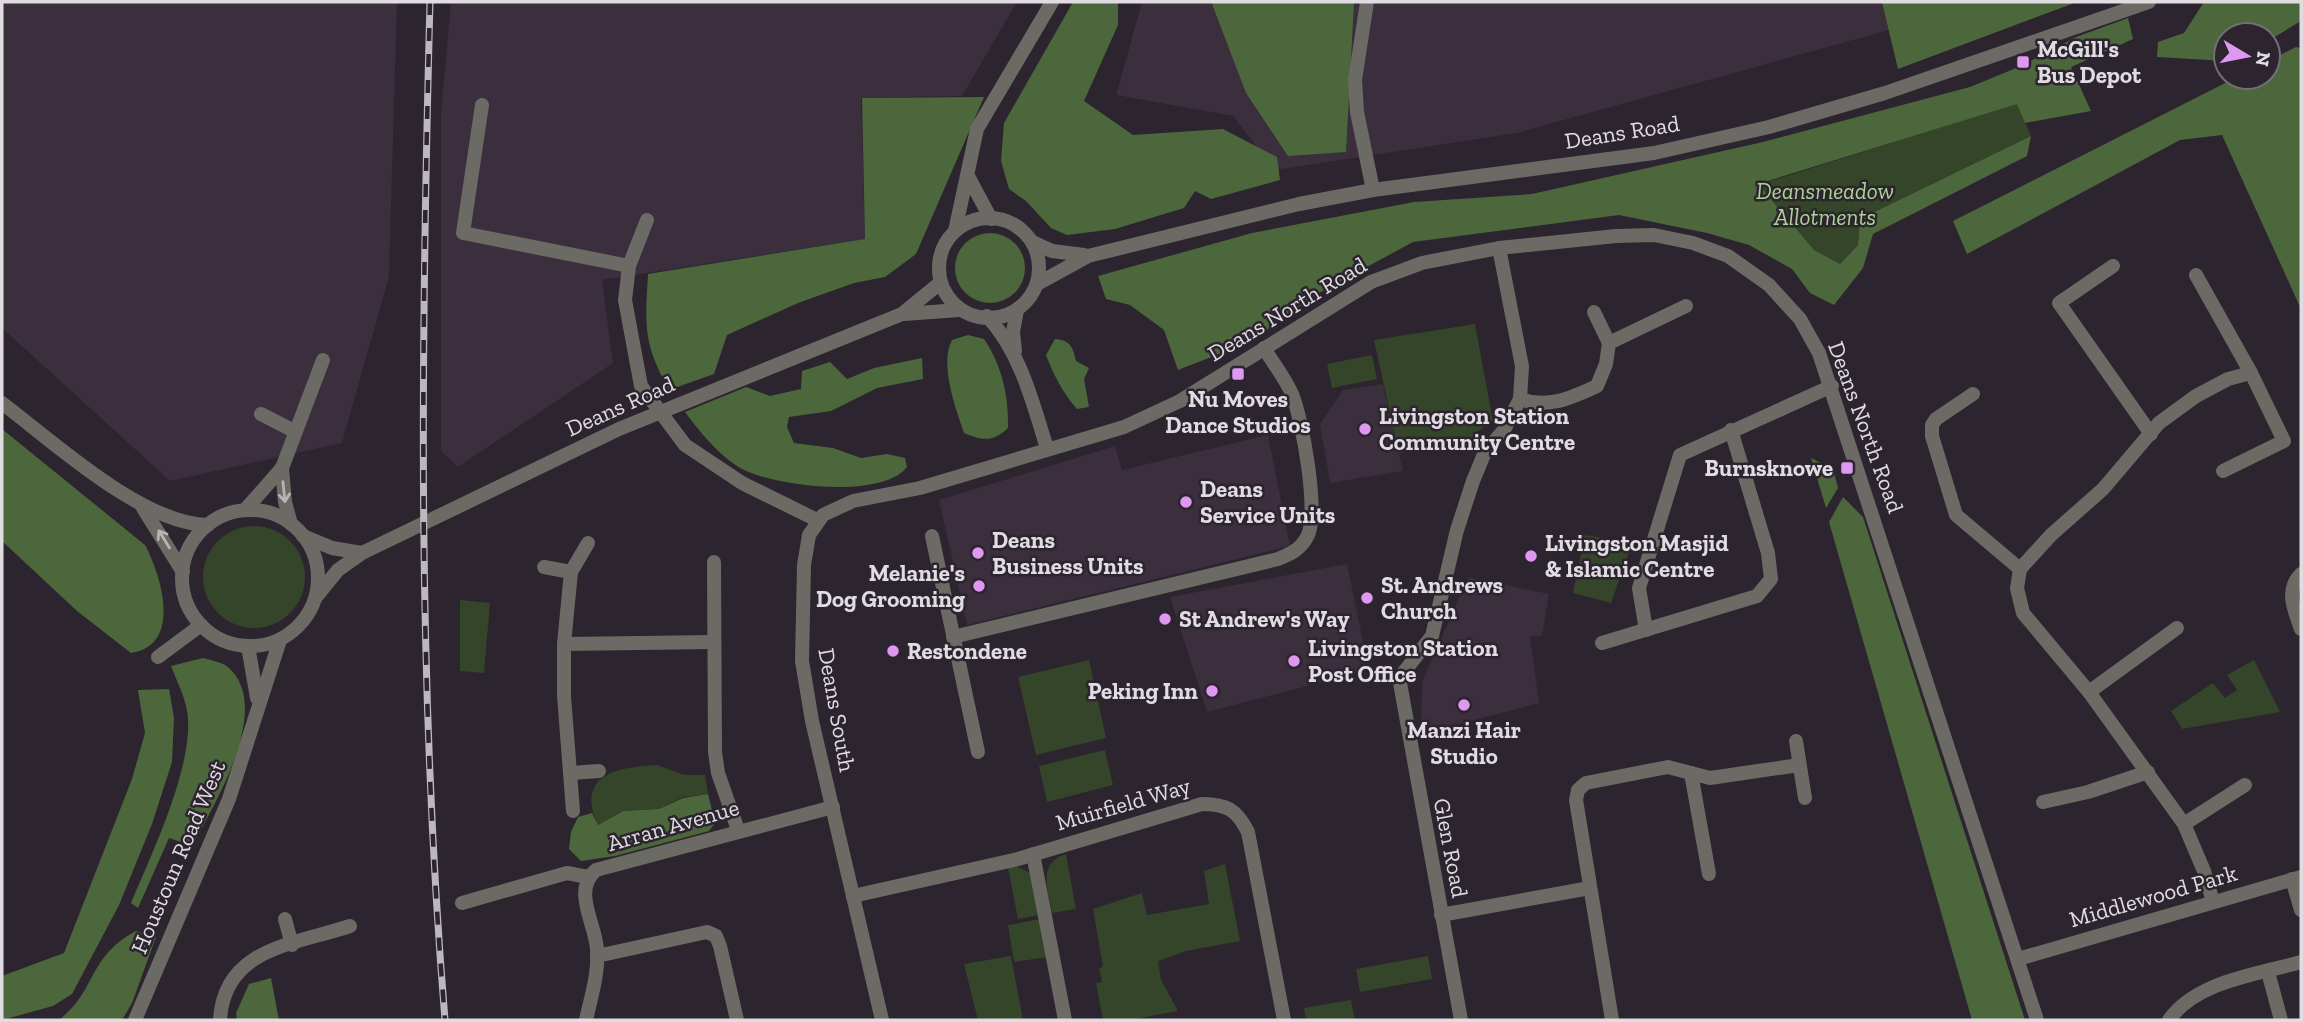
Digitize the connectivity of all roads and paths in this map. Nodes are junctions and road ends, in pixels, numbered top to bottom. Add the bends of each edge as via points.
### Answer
1 (1052, 2) edge
2 (1367, 2) edge
3 (2149, 2) edge
4 (482, 104) dead end
5 (968, 176) junction
6 (1373, 190) junction
7 (990, 219) junction
8 (647, 220) dead end
9 (956, 231) junction
10 (1032, 242) junction
11 (1499, 248) junction
12 (1088, 256) junction
13 (629, 266) junction
14 (2113, 266) dead end
15 (2196, 275) dead end
16 (940, 283) junction
17 (1037, 284) junction
18 (1686, 306) dead end
19 (959, 310) junction
20 (1017, 310) junction
21 (1594, 312) dead end
22 (902, 314) junction
23 (987, 316) junction
24 (1609, 343) junction
25 (1264, 348) junction
26 (1016, 356) junction
27 (323, 360) dead end
28 (2251, 373) junction
29 (1832, 386) junction
30 (1973, 394) dead end
31 (1520, 400) junction
32 (2, 403) edge
33 (261, 414) dead end
34 (1731, 430) junction
35 (294, 431) junction
36 (2151, 434) junction
37 (1047, 448) junction
38 (282, 468) junction
39 (2223, 471) dead end
40 (142, 507) junction
41 (245, 510) junction
42 (817, 520) junction
43 (291, 524) junction
44 (208, 525) junction
45 (303, 536) junction
46 (932, 536) dead end
47 (588, 543) dead end
48 (362, 553) junction
49 (714, 562) dead end
50 (544, 567) dead end
51 (2020, 569) junction
52 (183, 572) junction
53 (571, 572) junction
54 (2301, 574) edge
55 (316, 597) junction
56 (201, 625) junction
57 (2177, 628) dead end
58 (2301, 629) edge
59 (1646, 630) junction
60 (953, 637) junction
61 (280, 640) junction
62 (713, 642) junction
63 (1602, 643) dead end
64 (564, 644) junction
65 (248, 646) junction
66 (158, 657) dead end
67 (2089, 692) junction
68 (258, 709) junction
69 (1796, 741) dead end
70 (978, 752) dead end
71 (1799, 765) junction
72 (599, 771) dead end
73 (2148, 772) junction
74 (571, 773) junction
75 (1691, 773) junction
76 (2245, 785) dead end
77 (1805, 798) dead end
78 (2043, 802) dead end
79 (833, 807) junction
80 (573, 811) dead end
81 (2184, 824) junction
82 (738, 830) junction
83 (1033, 854) junction
84 (1709, 874) dead end
85 (587, 877) junction
86 (2297, 878) edge
87 (1590, 888) junction
88 (853, 896) junction
89 (2213, 902) junction
90 (462, 903) dead end
91 (2301, 910) edge
92 (1441, 915) junction
93 (285, 919) dead end
94 (350, 926) dead end
95 (292, 945) junction
96 (597, 956) junction
97 (2018, 958) junction
98 (2301, 962) edge
99 (2268, 972) junction
100 (135, 1020) edge
101 (220, 1020) edge
102 (586, 1020) edge
103 (737, 1020) edge
104 (881, 1020) edge
105 (1065, 1020) edge
106 (1284, 1020) edge
107 (1461, 1020) edge
108 (1612, 1020) edge
109 (2037, 1020) edge
110 (2169, 1020) edge
111 (2281, 1020) edge

1 - 5 street via 977,129
2 - 6 street via 1355,80
3 - 6 street, Deans Road via 1885,93 1769,127 1654,153
4 - 13 street via 463,233
5 - 7 street
5 - 9 street
6 - 12 street, Deans Road
7 - 9 street via 967,223
7 - 10 street via 1013,224
8 - 13 street
9 - 16 street via 944,244
10 - 12 street, Deans Road via 1052,251
10 - 17 street via 1039,264
11 - 25 street, Deans North Road via 1422,263 1371,282
11 - 29 street, Deans North Road via 1654,235 1728,256 1769,285 1800,319
11 - 31 street via 1522,366
12 - 17 street, Deans Road
13 - 42 street via 625,300 642,386 649,396 685,444 743,483
14 - 36 street via 2059,303
15 - 28 street
16 - 19 street
16 - 22 street, Deans Road
17 - 20 street
18 - 24 street via 1655,315
19 - 22 street, Deans Road
19 - 23 street
20 - 23 street
20 - 26 street via 1013,332
21 - 24 street
22 - 48 street, Deans Road via 620,429
23 - 26 street
24 - 31 street via 1597,386 1565,400 1535,405
25 - 37 street, Deans North Road via 1180,401 1124,427
25 - 60 street via 1292,395 1311,493 1308,536 1297,551
26 - 37 street
27 - 35 street
28 - 36 street via 2196,396
28 - 39 street via 2284,441
29 - 34 street
29 - 97 street, Deans North Road
30 - 51 street via 1936,419 1932,436 1956,516
31 - 92 street, Glen Road via 1485,452 1473,481 1432,636 1400,677
32 - 40 street
33 - 35 street
34 - 59 street via 1680,455 1675,464 1639,588
34 - 59 street via 1768,553 1771,579 1757,596
35 - 38 street
36 - 51 street via 2103,489 2051,534
37 - 42 street via 920,488 853,501
38 - 41 street
38 -> 43 street
40 - 44 street via 180,522
52 -> 40 street
41 - 43 street via 277,516
41 - 44 street
42 - 79 street, Deans South via 804,565 802,661
43 - 45 street
44 - 52 street via 187,554
45 - 48 street via 332,548
45 - 55 street via 314,555
46 - 60 street
47 - 53 street
48 - 55 street, Deans Road via 338,570
49 - 62 street
50 - 53 street
51 - 67 street via 2017,588 2023,613
52 - 56 street via 186,600
53 - 64 street
54 - 58 street via 2292,587 2292,597
55 - 61 street via 302,622
56 - 65 street via 222,640
56 - 66 street
57 - 67 street
59 - 63 street
60 - 70 street
61 - 65 street
61 - 68 street, Houstoun Road West
62 - 64 street
62 - 82 street via 718,773
64 - 74 street
65 - 68 street, Houstoun Road West
67 - 73 street
68 - 100 street, Houstoun Road West via 212,842
69 - 71 street
71 - 75 street via 1710,778
71 - 77 street
72 - 74 street
73 - 78 street
73 - 81 street
74 - 80 street
75 - 84 street
75 - 87 street via 1668,767 1586,783 1578,790
76 - 81 street
79 - 82 street, Arran Avenue
79 - 88 street, Deans South
81 - 89 street
82 - 85 street, Arran Avenue via 596,870
83 - 88 street, Muirfield Way
83 - 105 street
83 - 106 street, Muirfield Way via 1202,804 1227,806 1240,816 1248,832
85 - 90 street via 568,873
85 - 96 street, Arran Avenue via 584,894
86 - 89 street, Middlewood Park
86 - 91 street
87 - 92 street
87 - 108 street
88 - 104 street, Deans South
89 - 97 street, Middlewood Park
92 - 107 street, Glen Road
93 - 95 street
94 - 95 street
95 - 101 street via 253,958 238,969 223,992
96 - 102 street, Arran Avenue
96 - 103 street via 707,932 716,936
97 - 109 street, Deans North Road
98 - 99 street
99 - 110 street via 2209,989
99 - 111 street

